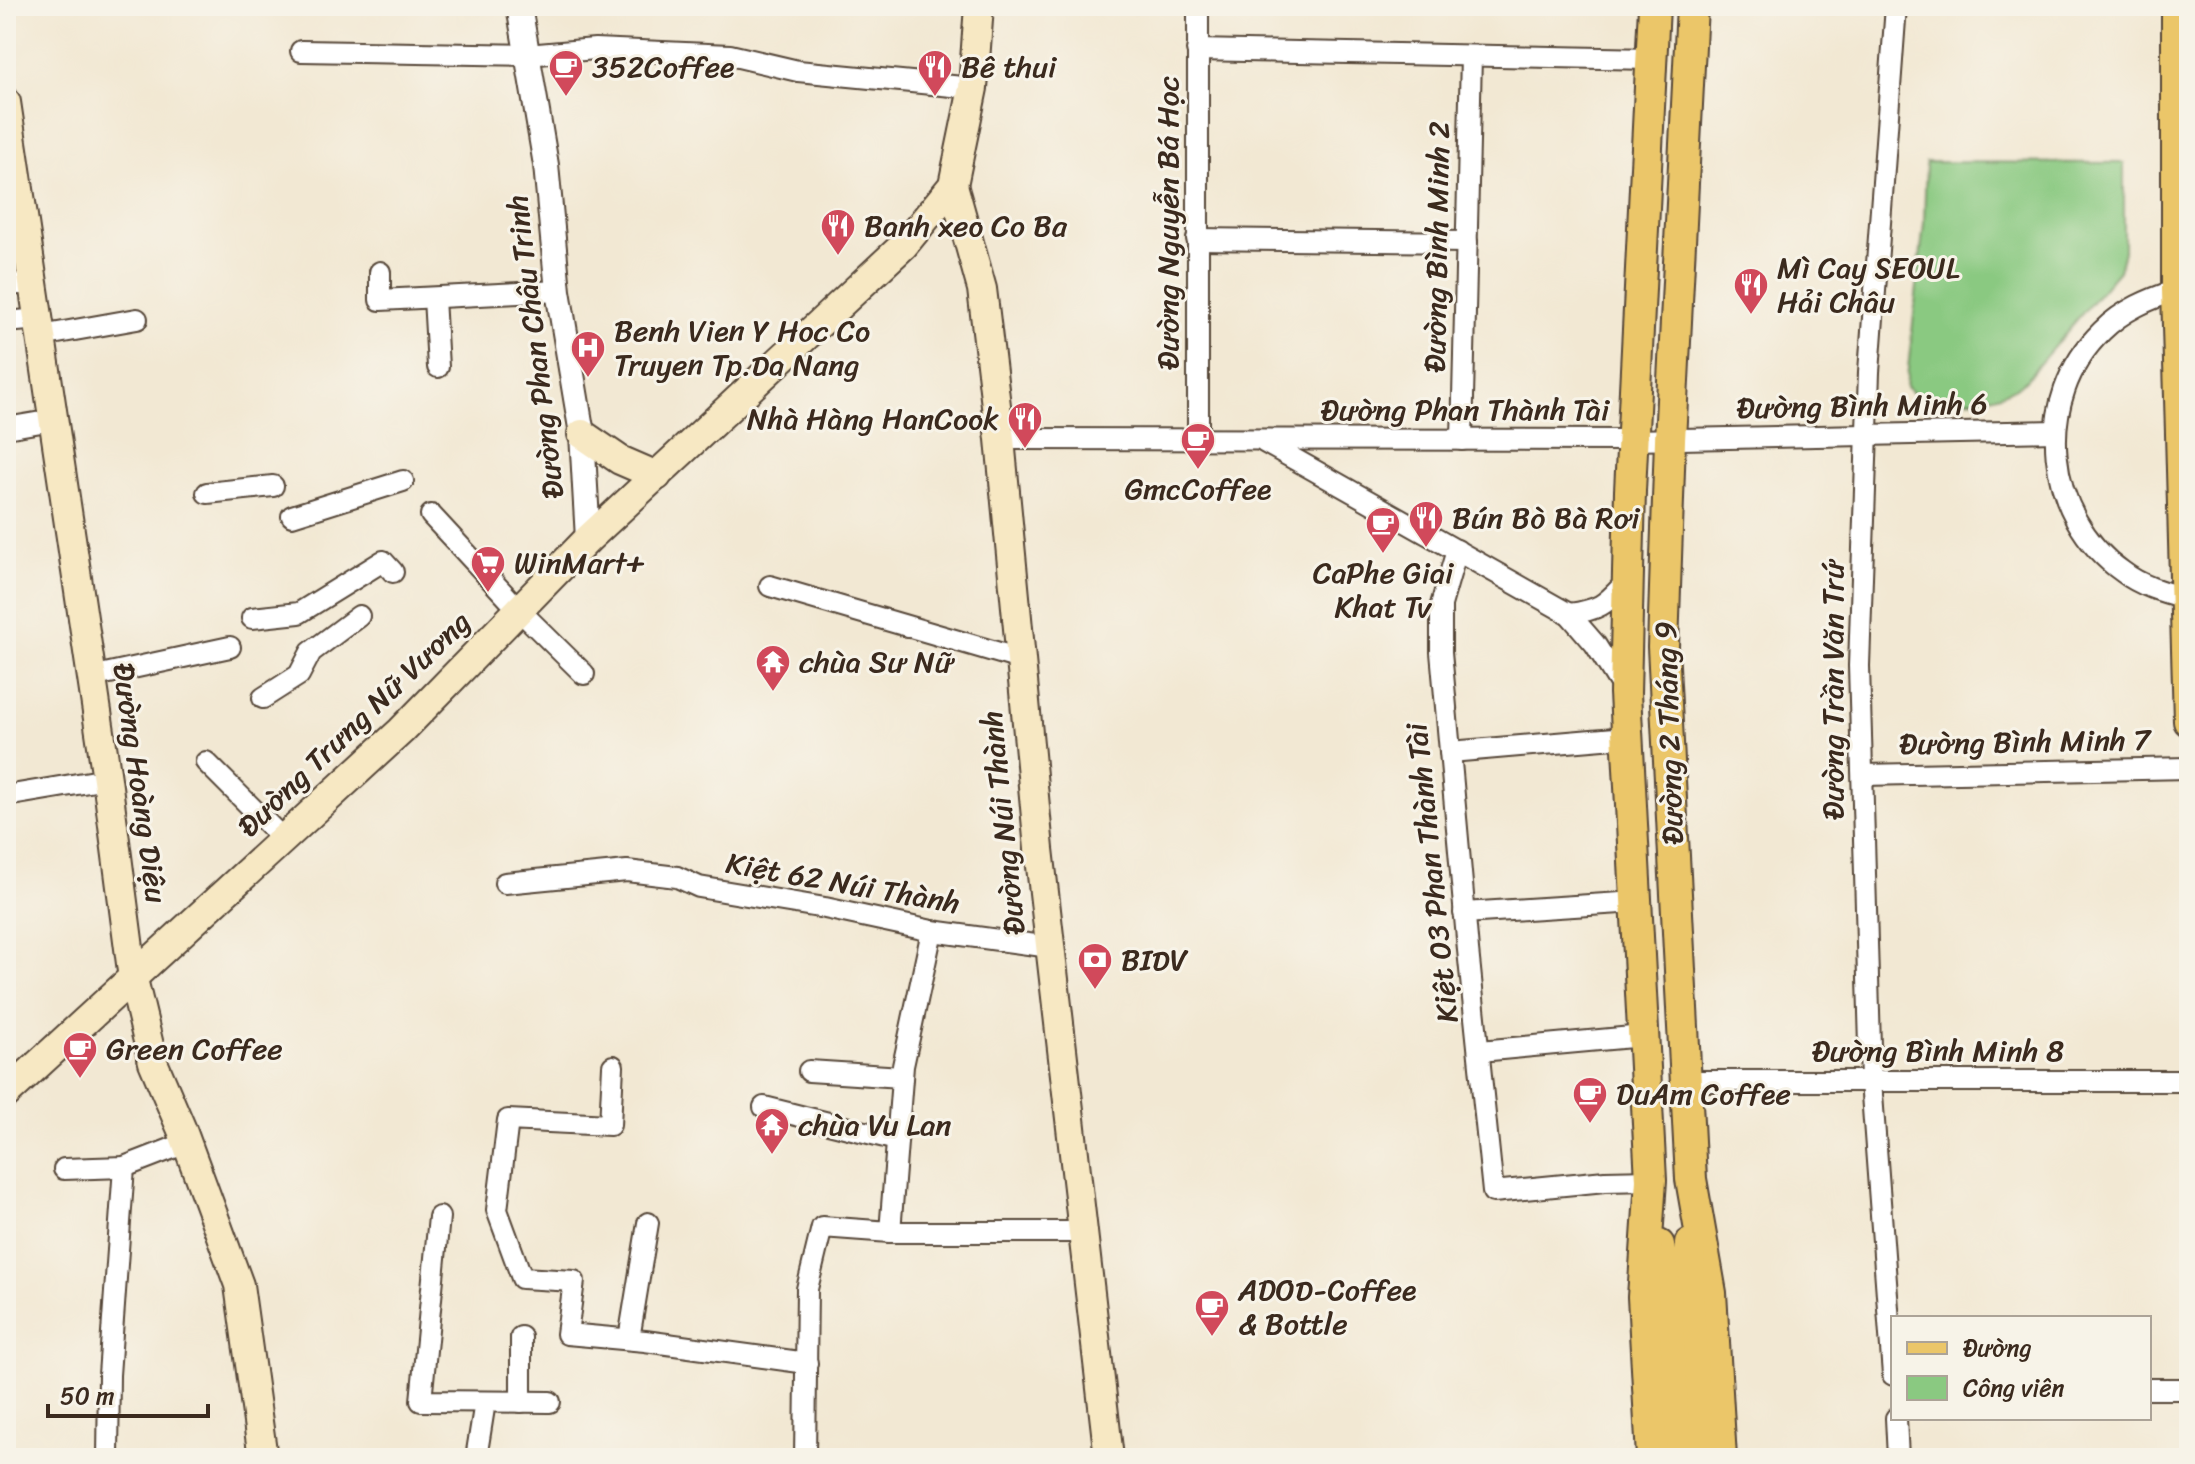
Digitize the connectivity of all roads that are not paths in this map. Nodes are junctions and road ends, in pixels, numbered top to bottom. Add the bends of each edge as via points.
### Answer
1 (519, 6) edge
2 (979, 6) edge
3 (1198, 6) edge
4 (1654, 6) edge
5 (1692, 6) edge
6 (1896, 6) edge
7 (2177, 6) edge
8 (1197, 50) junction
9 (301, 51) dead end
10 (527, 55) junction
11 (1471, 56) junction
12 (1651, 59) junction
13 (973, 88) junction
14 (6, 102) edge
15 (10, 153) edge
16 (953, 185) junction
17 (16, 228) edge
18 (1197, 239) junction
19 (1467, 242) junction
20 (380, 272) dead end
21 (20, 284) edge
22 (2177, 290) junction
23 (558, 291) junction
24 (434, 298) junction
25 (137, 319) dead end
26 (6, 322) edge
27 (40, 327) junction
28 (438, 367) dead end
29 (53, 420) junction
30 (6, 428) edge
31 (2055, 431) junction
32 (582, 434) junction
33 (1865, 437) junction
34 (1000, 439) junction
35 (1198, 439) junction
36 (1261, 440) junction
37 (1462, 440) junction
38 (1633, 440) junction
39 (1670, 440) junction
40 (657, 476) junction
41 (403, 481) dead end
42 (273, 486) dead end
43 (207, 493) dead end
44 (431, 515) dead end
45 (292, 516) dead end
46 (588, 539) junction
47 (1457, 550) junction
48 (393, 572) dead end
49 (1628, 580) junction
50 (770, 586) dead end
51 (2185, 598) junction
52 (520, 611) junction
53 (1569, 614) junction
54 (359, 616) dead end
55 (252, 618) dead end
56 (230, 647) dead end
57 (1020, 659) junction
58 (584, 674) dead end
59 (91, 677) junction
60 (1625, 693) junction
61 (263, 698) dead end
62 (2189, 721) edge
63 (1627, 737) junction
64 (1450, 752) junction
65 (206, 762) dead end
66 (2189, 768) edge
67 (1863, 775) junction
68 (107, 779) junction
69 (6, 796) edge
70 (284, 840) junction
71 (505, 883) dead end
72 (1637, 902) junction
73 (1464, 913) junction
74 (932, 931) junction
75 (1050, 947) junction
76 (133, 979) junction
77 (1643, 1036) junction
78 (1480, 1051) junction
79 (613, 1066) dead end
80 (809, 1071) dead end
81 (902, 1077) junction
82 (1687, 1081) junction
83 (1871, 1081) junction
84 (2189, 1081) edge
85 (6, 1094) edge
86 (764, 1107) dead end
87 (897, 1140) junction
88 (186, 1143) junction
89 (124, 1167) junction
90 (64, 1169) dead end
91 (1691, 1179) junction
92 (1651, 1180) junction
93 (439, 1217) dead end
94 (648, 1223) dead end
95 (890, 1232) junction
96 (1083, 1232) junction
97 (1677, 1293) junction
98 (521, 1337) dead end
99 (629, 1339) junction
100 (1891, 1348) edge
101 (807, 1363) junction
102 (2151, 1389) edge
103 (2189, 1389) edge
104 (485, 1402) junction
105 (521, 1402) junction
106 (550, 1402) dead end
107 (1896, 1420) edge
108 (108, 1458) edge
109 (263, 1458) edge
110 (476, 1458) edge
111 (805, 1458) edge
112 (1109, 1458) edge
113 (1652, 1458) edge
114 (1676, 1458) edge
115 (1698, 1458) edge
116 (1721, 1458) edge
117 (1898, 1458) edge

1 - 10 street, Đường Phan Châu Trinh
2 - 13 main road, Đường Trưng Nữ Vương
3 - 8 street, Đường Nguyễn Bá Học
4 - 12 main road, Đường 2 Tháng 9
5 - 39 main road, Đường 2 Tháng 9
6 - 33 street, Đường Trần Văn Trứ
7 - 22 main road
8 - 11 street
8 - 18 street, Đường Nguyễn Bá Học
9 - 10 street
10 - 13 street via 595,49 730,55 798,71
10 - 23 street, Đường Phan Châu Trinh via 546,165
11 - 12 street
11 - 19 street, Đường Bình Minh 2
12 - 38 main road, Đường 2 Tháng 9
13 - 16 main road, Đường Trưng Nữ Vương
14 - 15 main road, Đường Hoàng Diệu
15 - 17 main road, Đường Hoàng Diệu
16 - 34 main road, Đường Núi Thành via 982,289
16 - 40 main road, Đường Trưng Nữ Vương via 898,252
17 - 21 main road, Đường Hoàng Diệu
18 - 19 street
18 - 35 street, Đường Nguyễn Bá Học
19 - 37 street, Đường Bình Minh 2
20 - 24 street via 380,300
21 - 27 main road, Đường Hoàng Diệu
22 - 31 street via 2124,312 2102,330 2069,377
22 - 51 main road
23 - 24 street
23 - 32 street, Đường Phan Châu Trinh
24 - 28 street
25 - 27 street
26 - 27 street
27 - 29 main road, Đường Hoàng Diệu
29 - 30 street
29 - 59 main road, Đường Hoàng Diệu
31 - 33 street, Đường Bình Minh 6
31 - 51 street via 2064,496 2078,526 2124,573
32 - 40 main road via 620,460
32 - 46 street, Đường Phan Châu Trinh
33 - 39 street, Đường Bình Minh 6
33 - 67 street, Đường Trần Văn Trứ via 1859,666
34 - 35 street, Đường Phan Thành Tài
34 - 57 main road, Đường Núi Thành
35 - 36 street, Đường Phan Thành Tài
36 - 37 street, Đường Phan Thành Tài
36 - 47 street, Đường Phan Thành Tài
37 - 38 street, Đường Phan Thành Tài
38 - 39 street, Đường Phan Thành Tài
38 - 49 main road, Đường 2 Tháng 9
39 - 82 main road, Đường 2 Tháng 9 via 1663,647
40 - 46 main road, Đường Trưng Nữ Vương
41 - 45 street
42 - 43 street
44 - 52 street
46 - 52 main road, Đường Trưng Nữ Vương
47 - 53 street, Đường Phan Thành Tài
47 - 64 street, Kiệt 03 Phan Thành Tài via 1441,605
48 - 55 street via 383,561 299,613
49 - 53 street via 1595,610
49 - 60 main road, Đường 2 Tháng 9
50 - 57 street
51 - 62 main road
52 - 58 street
52 - 70 main road, Đường Trưng Nữ Vương via 430,704
53 - 60 street, Đường Phan Thành Tài
54 - 61 street via 311,652 299,675
56 - 59 street
57 - 75 main road, Đường Núi Thành
59 - 68 main road, Đường Hoàng Diệu
60 - 63 main road, Đường 2 Tháng 9
63 - 64 street
63 - 72 main road, Đường 2 Tháng 9
64 - 73 street, Kiệt 03 Phan Thành Tài
65 - 70 street
66 - 67 street, Đường Bình Minh 7
67 - 83 street, Đường Trần Văn Trứ
68 - 69 street
68 - 76 main road, Đường Hoàng Diệu
70 - 76 main road, Đường Trưng Nữ Vương
71 - 74 street, Kiệt 62 Núi Thành via 627,871
72 - 73 street
72 - 77 main road, Đường 2 Tháng 9
73 - 78 street, Kiệt 03 Phan Thành Tài
74 - 75 street, Kiệt 62 Núi Thành
74 - 81 street
75 - 96 main road, Đường Núi Thành
76 - 85 main road, Đường Trưng Nữ Vương
76 - 88 main road, Đường Hoàng Diệu via 153,1062
77 - 78 street
77 - 92 main road, Đường 2 Tháng 9
78 - 92 street, Kiệt 03 Phan Thành Tài via 1493,1192
79 - 99 street via 610,1125 508,1120 497,1210 522,1278 574,1281 567,1334
80 - 81 street
81 - 87 street
82 - 83 street, Đường Bình Minh 8
82 - 91 main road, Đường 2 Tháng 9
83 - 84 street, Đường Bình Minh 8
83 - 100 street, Đường Trần Văn Trứ
86 - 87 street
87 - 95 street
88 - 89 street
88 - 109 main road, Đường Hoàng Diệu via 239,1285
89 - 90 street
89 - 108 street
91 - 97 main road
91 - 116 main road, Đường 2 Tháng 9 via 1711,1293
92 - 97 main road
92 - 113 main road, Đường 2 Tháng 9 via 1643,1297
93 - 104 street via 421,1401
94 - 99 street
95 - 96 street
95 - 101 street via 822,1227 807,1289
96 - 112 main road, Đường Núi Thành
97 - 114 main road
97 - 115 main road
98 - 105 street
99 - 101 street
101 - 111 street
102 - 103 street
104 - 105 street
104 - 110 street
105 - 106 street
107 - 117 street

